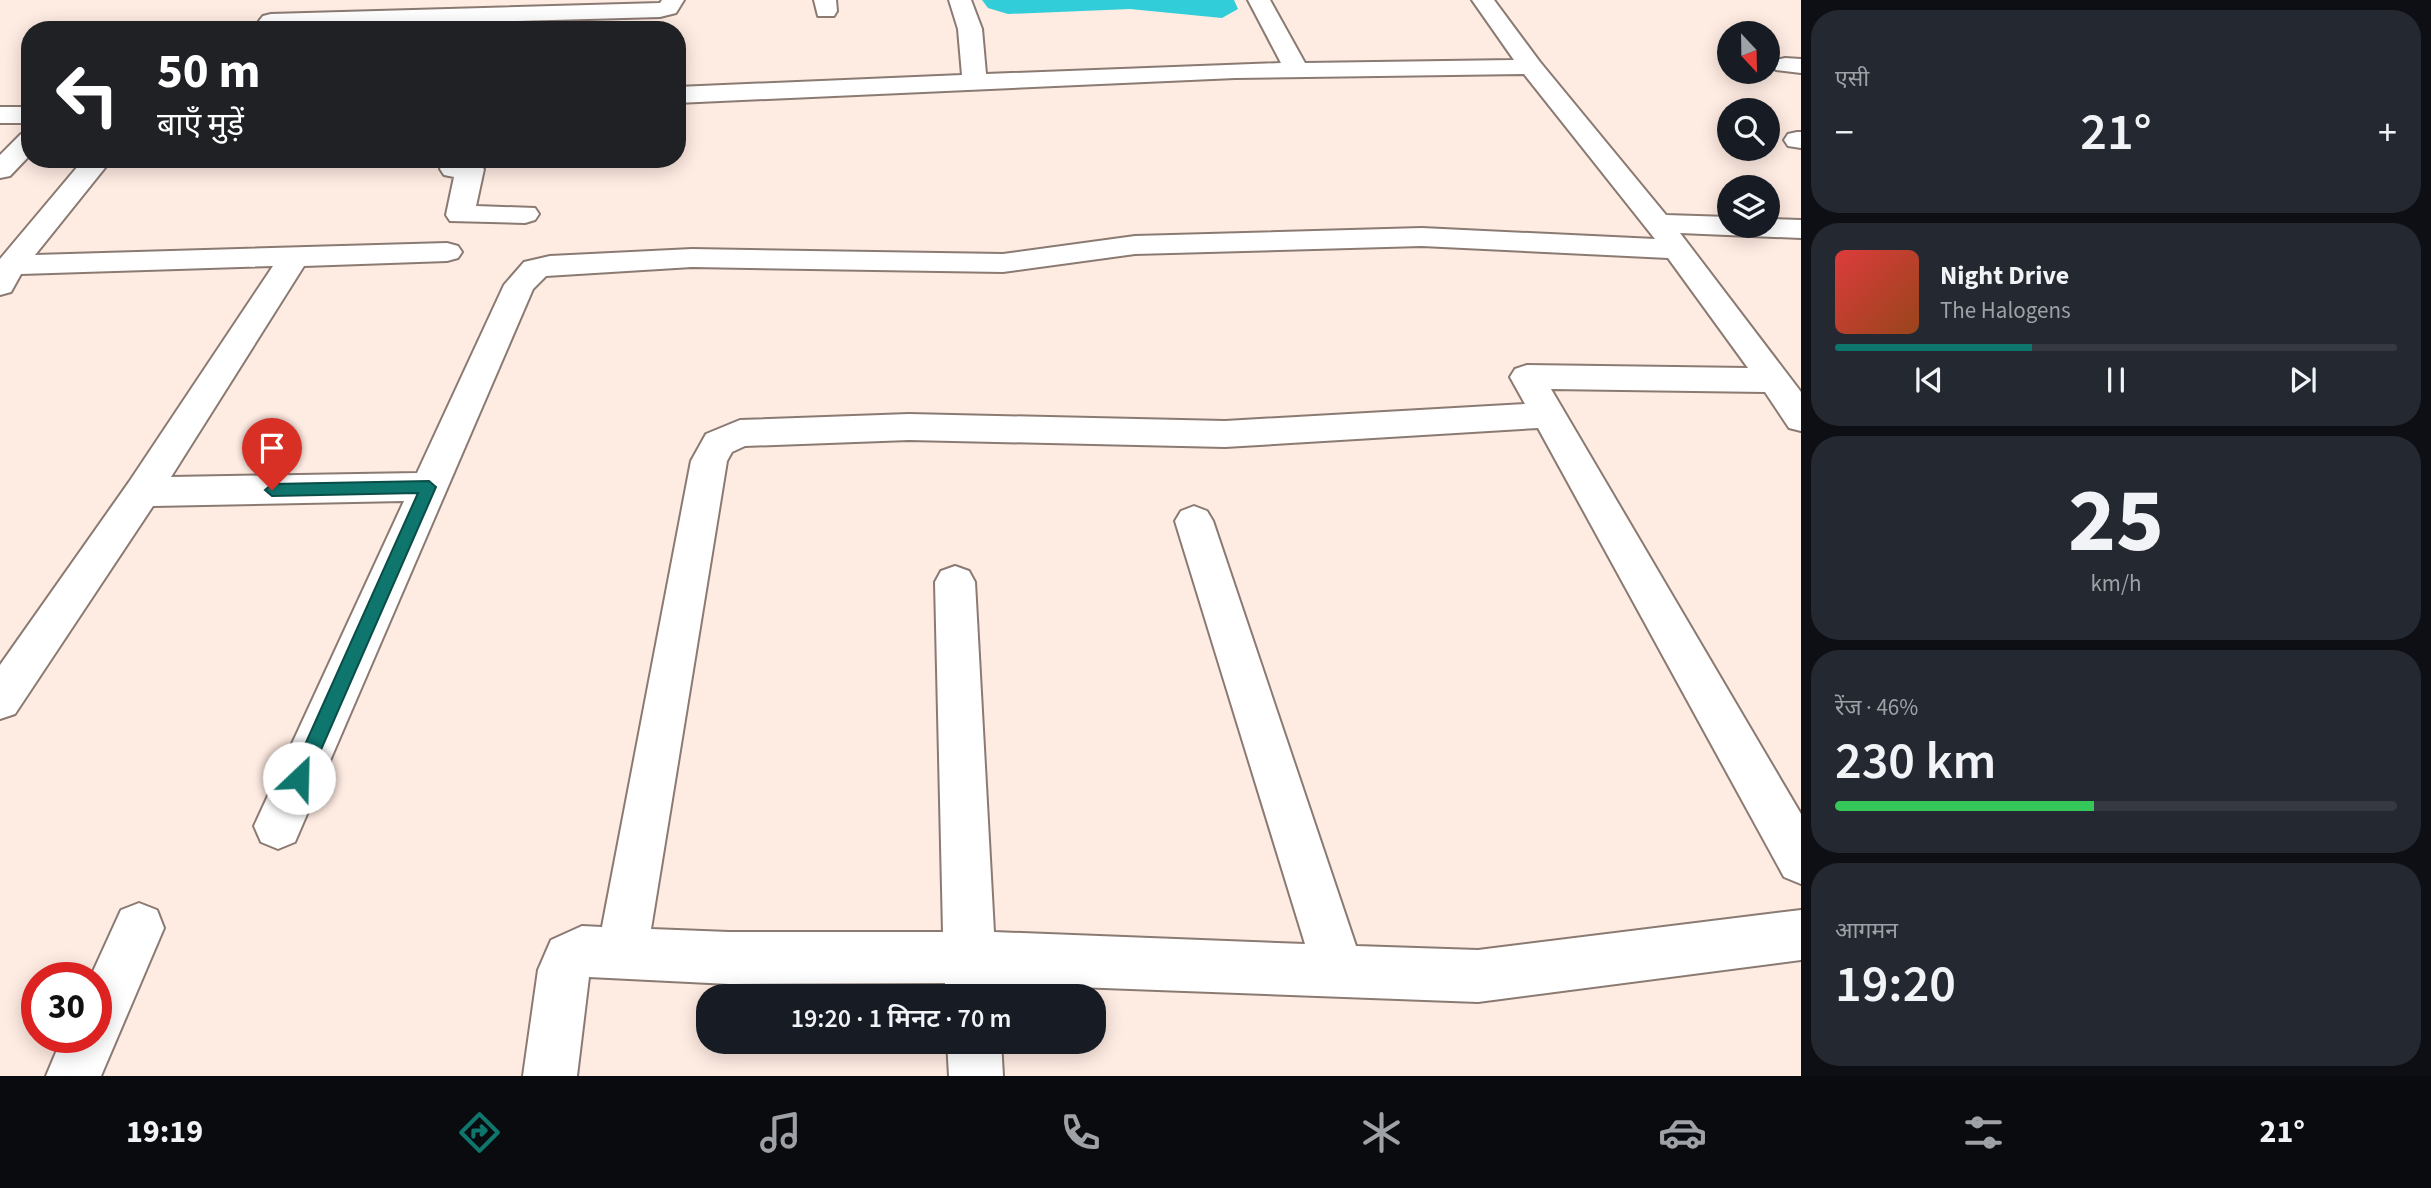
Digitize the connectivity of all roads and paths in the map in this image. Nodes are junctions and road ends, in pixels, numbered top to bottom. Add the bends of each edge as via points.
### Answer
1 (673, 0) edge
2 (960, 0) edge
3 (1259, 0) edge
4 (1483, 0) edge
5 (504, 7) edge
6 (463, 21) edge
7 (1531, 67) junction
8 (1296, 69) junction
9 (974, 82) junction
10 (686, 94) edge
11 (0, 115) edge
12 (21, 115) edge
13 (21, 148) edge
14 (92, 168) edge
15 (454, 168) edge
16 (0, 170) edge
17 (525, 214) dead end
18 (1801, 229) edge
19 (1667, 236) junction
20 (447, 252) dead end
21 (294, 257) junction
22 (6, 275) edge
23 (1775, 380) junction
24 (1548, 415) junction
25 (1801, 419) edge
26 (429, 487) junction
27 (142, 492) junction
28 (1194, 522) dead end
29 (955, 582) dead end
30 (0, 700) edge
31 (278, 827) dead end
32 (1801, 860) edge
33 (139, 928) dead end
34 (1801, 935) edge
35 (622, 953) junction
36 (1339, 971) junction
37 (970, 977) edge
38 (112, 988) edge
39 (83, 1053) edge
40 (975, 1054) edge
41 (73, 1076) edge
42 (550, 1076) edge
43 (976, 1076) edge

1 - 5 street via 660,10
2 - 9 street via 974,58
3 - 8 street
4 - 7 street
5 - 6 street
7 - 8 street
7 - 19 street
8 - 9 street
9 - 10 street
11 - 12 street
13 - 16 street
14 - 22 street
15 - 17 street via 470,169 460,215
18 - 19 street
19 - 23 street
19 - 26 street via 1135,245 1003,264 692,258 550,265 534,269 519,285
20 - 21 street
21 - 22 street
21 - 27 street
23 - 24 street via 1527,377
23 - 25 street
24 - 32 street
24 - 35 street via 1226,434 883,428 740,433 719,443 709,461
26 - 27 street
26 - 31 street
27 - 30 street
28 - 36 street
29 - 37 street
33 - 38 street
34 - 36 street via 1478,976
35 - 37 street
35 - 42 street via 582,951 569,958
36 - 37 street
39 - 41 street
40 - 43 street

